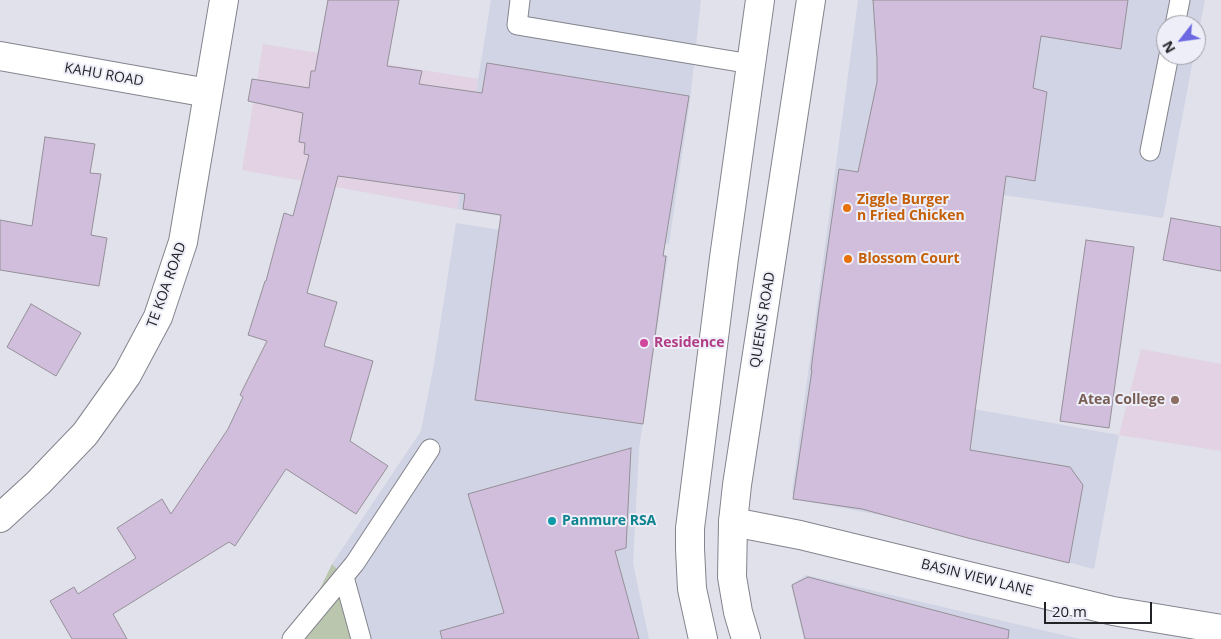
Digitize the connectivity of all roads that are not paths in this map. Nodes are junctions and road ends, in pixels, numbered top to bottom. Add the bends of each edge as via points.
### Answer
1 (224, 0) edge
2 (520, 0) edge
3 (760, 0) edge
4 (811, 0) edge
5 (1180, 0) edge
6 (1177, 15) edge
7 (0, 56) edge
8 (751, 64) junction
9 (1167, 65) edge
10 (208, 93) junction
11 (1150, 151) dead end
12 (430, 448) dead end
13 (0, 518) edge
14 (733, 522) junction
15 (344, 577) junction
16 (1221, 629) edge
17 (292, 639) edge
18 (361, 639) edge
19 (703, 639) edge
20 (746, 639) edge

1 - 10 street, TE KOA ROAD
2 - 8 lane via 517,25
3 - 8 street
4 - 14 street, QUEENS ROAD
5 - 6 lane
7 - 10 street, KAHU ROAD
8 - 19 street via 690,528 692,589
9 - 11 lane
10 - 13 street, TE KOA ROAD via 183,242 158,317 127,376 85,434
12 - 15 lane
14 - 16 street, BASIN VIEW LANE via 800,535 1112,611
14 - 20 street, QUEENS ROAD via 732,577
15 - 17 lane
15 - 18 lane

